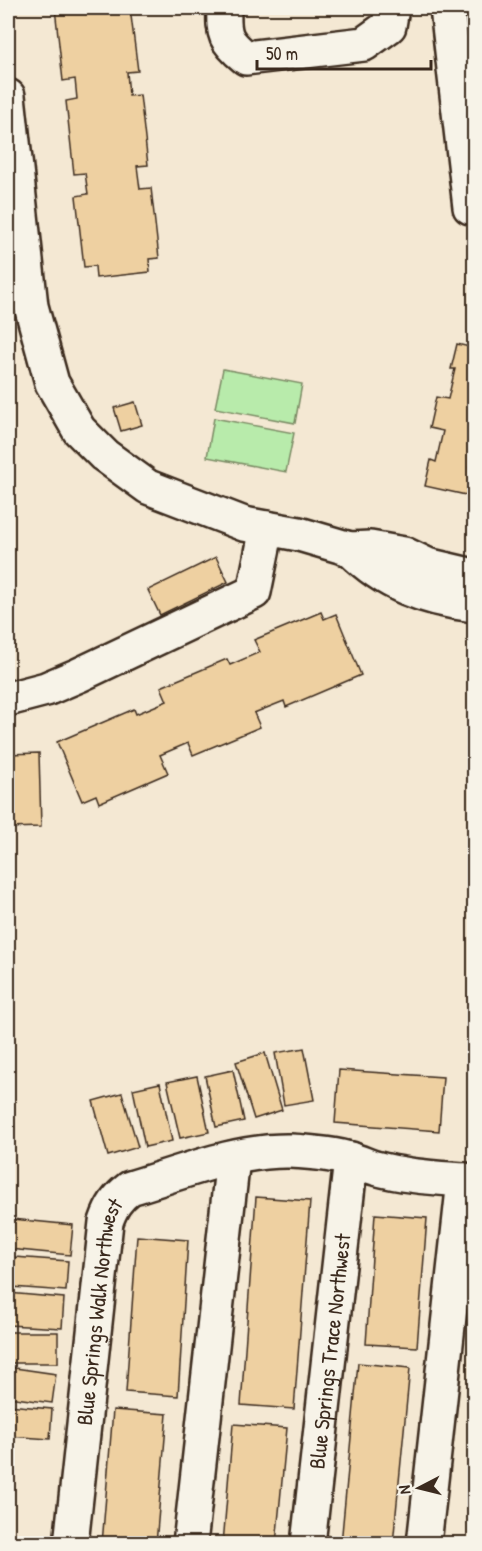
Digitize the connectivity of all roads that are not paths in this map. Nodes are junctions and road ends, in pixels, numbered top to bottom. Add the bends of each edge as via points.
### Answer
1 (224, 8) edge
2 (392, 8) edge
3 (447, 8) edge
4 (463, 51) edge
5 (8, 96) edge
6 (468, 141) edge
7 (474, 207) edge
8 (267, 528) junction
9 (350, 549) junction
10 (474, 576) edge
11 (474, 604) edge
12 (8, 699) edge
13 (233, 1158) junction
14 (351, 1159) junction
15 (469, 1181) edge
16 (71, 1544) edge
17 (190, 1544) edge
18 (309, 1544) edge
19 (424, 1544) edge

1 - 2 street via 223,27 230,45 246,58 364,44 389,26
3 - 4 street
4 - 6 street
5 - 8 street via 31,306 52,383 79,430 104,455 148,487 244,524
6 - 7 street via 470,207
8 - 9 street
8 - 12 street via 254,592 68,680
9 - 10 street via 395,552 427,565
9 - 11 street via 390,581 436,598
13 - 14 street, Blue Springs Walk Northwest via 289,1151
13 - 16 street, Blue Springs Walk Northwest via 130,1188 118,1197 105,1222
13 - 17 street
14 - 15 street, Blue Springs Walk Northwest via 375,1168
14 - 18 street, Blue Springs Trace Northwest
15 - 19 street

